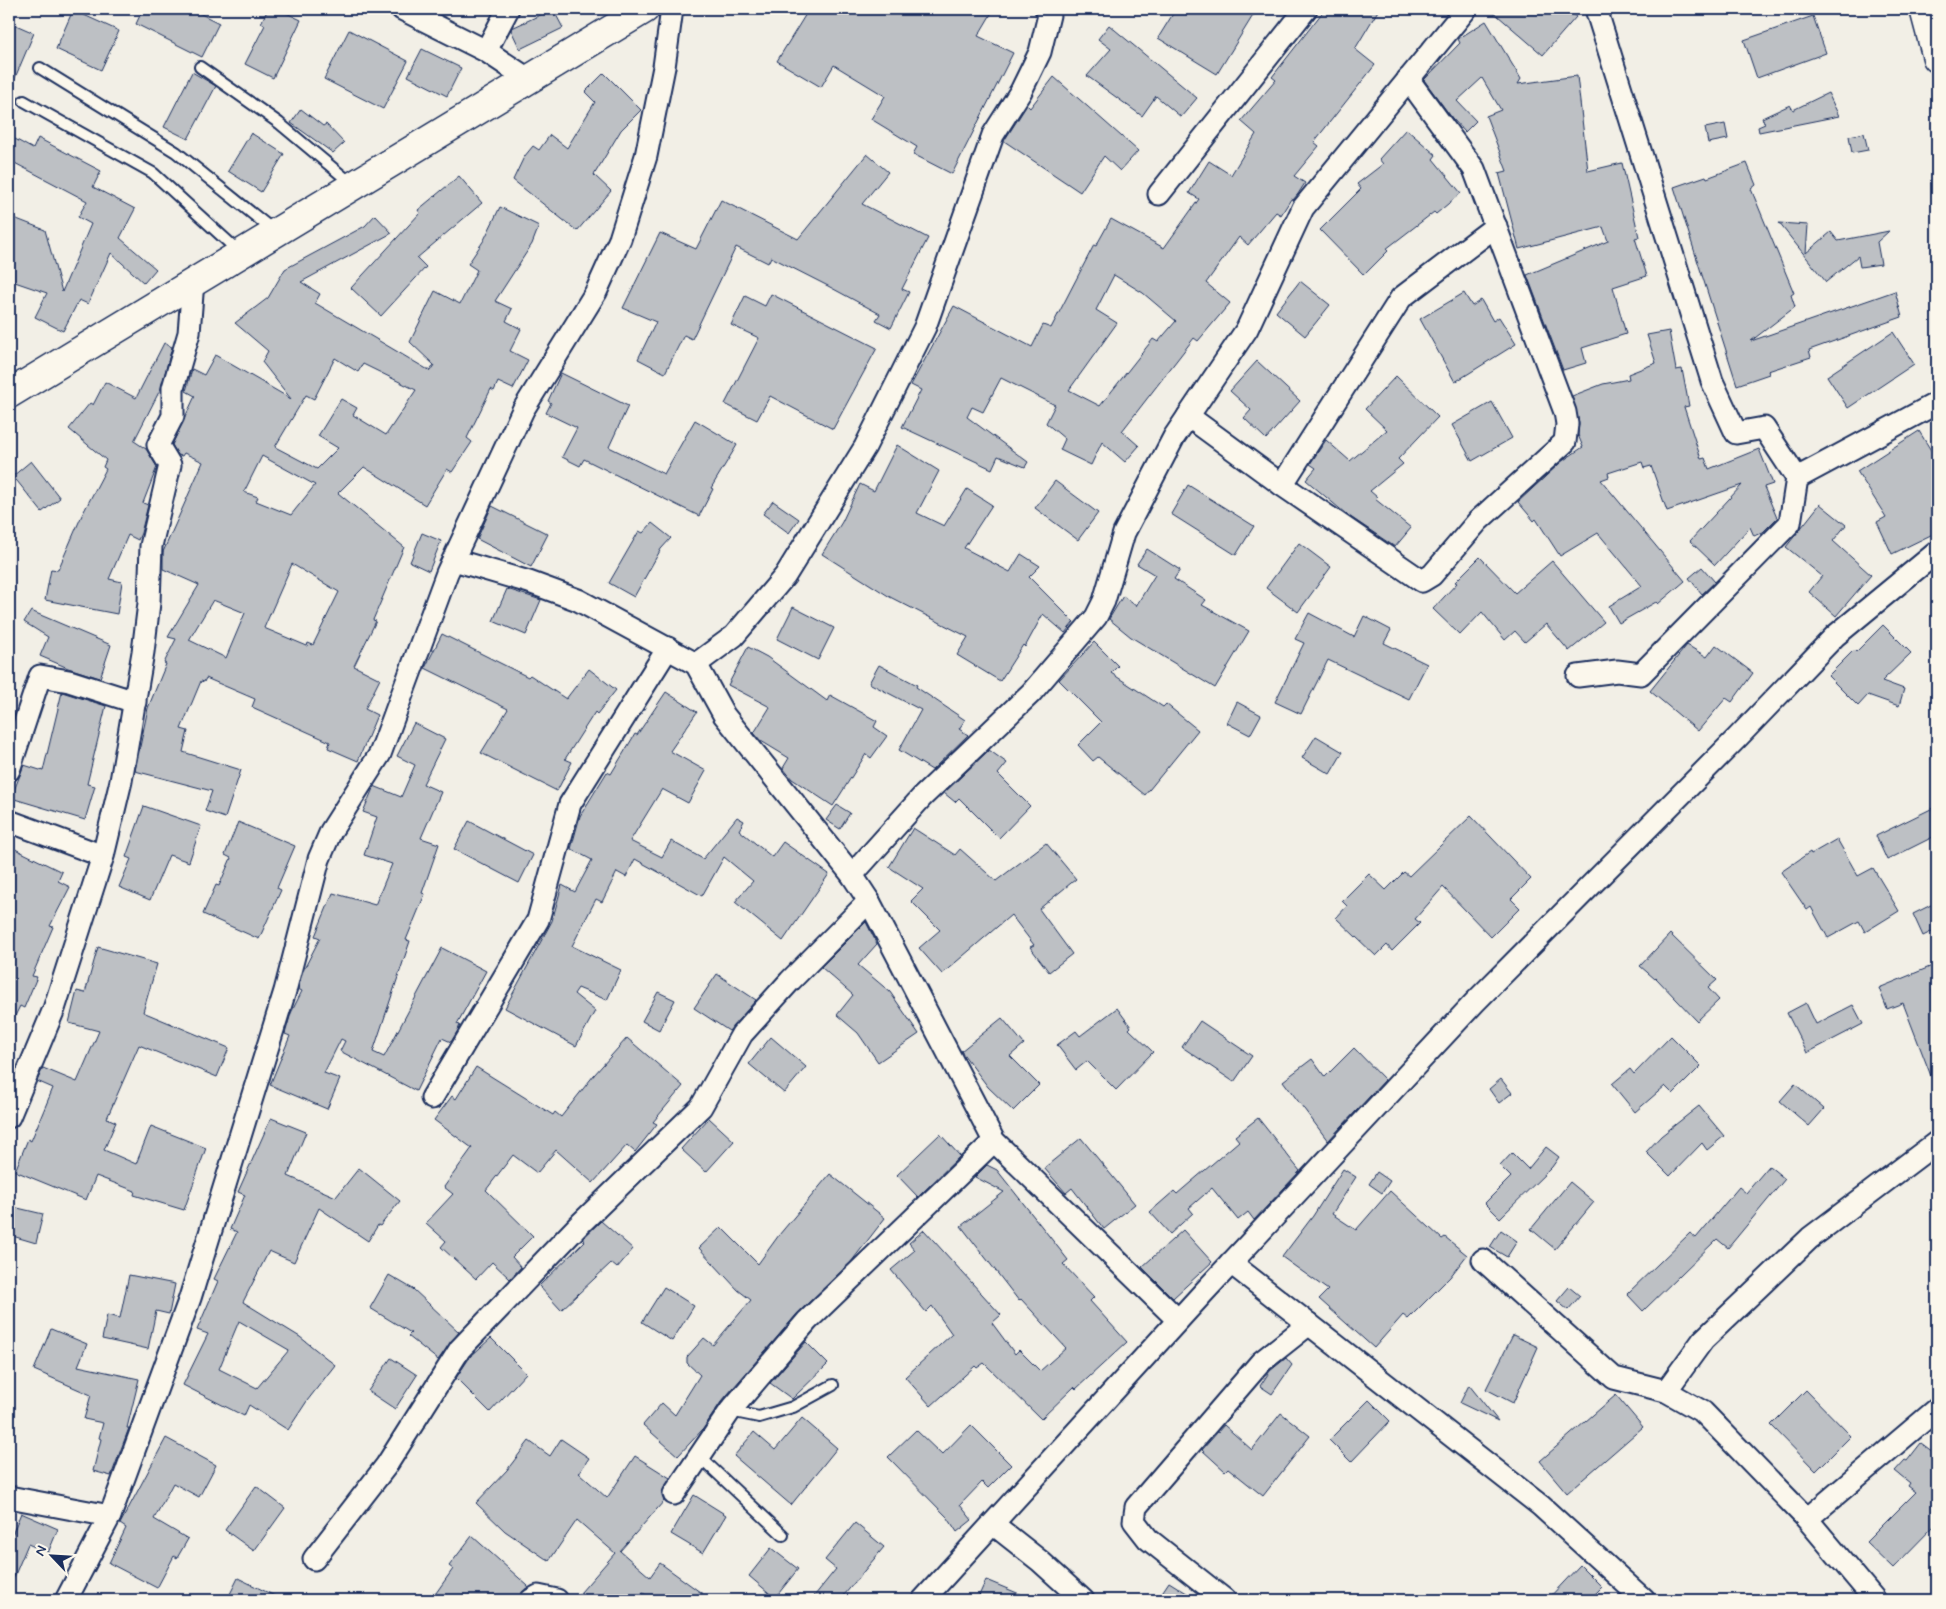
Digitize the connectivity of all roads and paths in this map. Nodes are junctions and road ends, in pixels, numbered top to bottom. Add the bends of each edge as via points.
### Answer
1 (402, 9) edge
2 (508, 9) edge
3 (646, 9) edge
4 (672, 9) edge
5 (1046, 9) edge
6 (1306, 9) edge
7 (1466, 9) edge
8 (1596, 9) edge
9 (1924, 9) edge
10 (486, 51) junction
11 (1937, 58) edge
12 (40, 68) dead end
13 (200, 68) dead end
14 (528, 79) junction
15 (1408, 79) junction
16 (24, 101) dead end
17 (353, 184) junction
18 (1159, 194) dead end
19 (1496, 226) junction
20 (275, 232) junction
21 (236, 249) dead end
22 (194, 281) junction
23 (9, 394) edge
24 (1937, 403) edge
25 (1188, 416) junction
26 (1797, 478) junction
27 (1282, 485) junction
28 (1937, 552) edge
29 (454, 560) junction
30 (668, 648) junction
31 (696, 664) junction
32 (1578, 676) dead end
33 (134, 702) junction
34 (9, 770) edge
35 (9, 821) edge
36 (103, 856) junction
37 (852, 874) junction
38 (869, 901) junction
39 (432, 1098) dead end
40 (9, 1117) edge
41 (994, 1141) junction
42 (1937, 1142) edge
43 (1483, 1260) dead end
44 (1231, 1263) junction
45 (1178, 1320) junction
46 (1309, 1324) junction
47 (834, 1384) dead end
48 (1666, 1391) junction
49 (1937, 1408) edge
50 (730, 1411) junction
51 (698, 1456) junction
52 (674, 1494) dead end
53 (9, 1497) edge
54 (110, 1516) junction
55 (1807, 1519) junction
56 (993, 1524) junction
57 (783, 1535) dead end
58 (314, 1559) dead end
59 (66, 1600) edge
60 (531, 1600) edge
61 (557, 1600) edge
62 (923, 1600) edge
63 (1083, 1600) edge
64 (1226, 1600) edge
65 (1644, 1600) edge
66 (1875, 1600) edge

1 - 10 street
2 - 10 street
3 - 14 main road
4 - 29 street via 646,156 620,239 596,292 523,410
5 - 31 street via 1049,15 1040,52 1022,92 993,135 925,328 865,447 785,576 734,636
6 - 18 street
7 - 15 street
8 - 26 street via 1712,381 1736,433 1764,428
9 - 11 main road
10 - 14 street
12 - 20 lane via 176,152
13 - 17 lane via 279,123
14 - 17 main road
15 - 19 street via 1474,170
15 - 25 street via 1304,208 1247,329
16 - 21 lane via 153,173
17 - 20 main road
19 - 27 street via 1401,298
19 - 27 street via 1565,412 1565,442 1478,521 1432,575 1422,581
20 - 22 main road
22 - 23 main road
22 - 33 street via 189,333 173,388 173,416 158,445 170,465 151,546 149,603
24 - 26 street
25 - 27 street
25 - 37 street via 1124,534 1096,617 1030,693 922,797
26 - 32 street via 1790,523 1641,674 1616,671
28 - 44 street via 1835,636 1475,1002
29 - 30 street via 578,600
29 - 54 street via 380,754 331,831 319,859 285,991 190,1298
30 - 31 street
30 - 39 street via 570,804 538,920
31 - 37 street via 724,715
33 - 34 street via 68,681 40,676
33 - 36 street via 121,781
35 - 36 street
36 - 40 street via 54,1009
37 - 38 street
38 - 41 street
38 - 58 street via 742,1034 701,1107 578,1226 460,1349 386,1466
41 - 45 street
41 - 50 street via 807,1321
42 - 48 street via 1810,1238 1703,1340
43 - 48 street via 1614,1378
44 - 45 street
44 - 46 street
45 - 56 street
46 - 64 street via 1261,1362 1136,1507 1134,1521 1148,1540
46 - 65 street via 1541,1506
47 - 50 lane via 793,1407 759,1416
48 - 55 street via 1703,1412
49 - 55 street
50 - 51 street
51 - 52 street
51 - 57 lane
53 - 54 street
54 - 59 street
55 - 66 street
56 - 62 street
56 - 63 street
60 - 61 street via 538,1596

